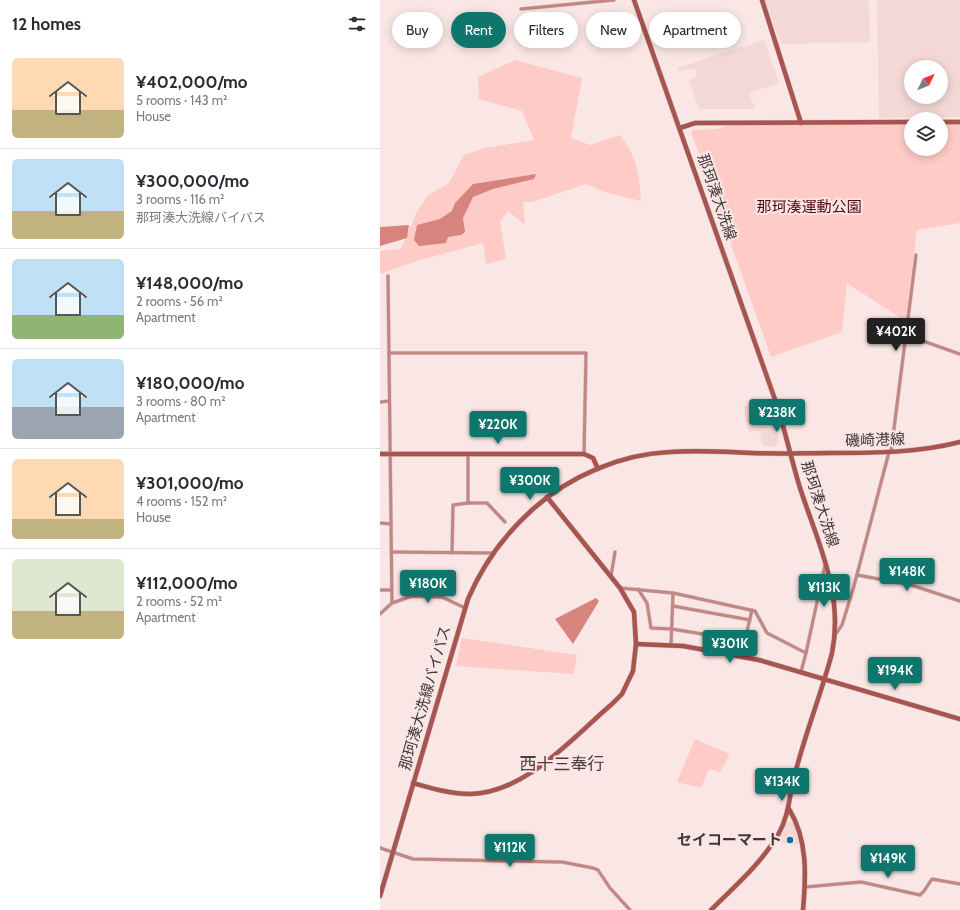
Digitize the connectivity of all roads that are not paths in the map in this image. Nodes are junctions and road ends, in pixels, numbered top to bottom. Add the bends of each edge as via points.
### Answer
1 (614, 0) edge
2 (634, 0) edge
3 (762, 0) edge
4 (521, 8) dead end
5 (904, 122) edge
6 (948, 122) edge
7 (960, 122) edge
8 (801, 123) junction
9 (680, 128) junction
10 (916, 254) dead end
11 (388, 276) dead end
12 (906, 334) junction
13 (389, 353) junction
14 (960, 354) edge
15 (389, 401) junction
16 (380, 402) edge
17 (960, 442) edge
18 (890, 452) junction
19 (791, 453) junction
20 (380, 454) edge
21 (391, 454) junction
22 (468, 454) junction
23 (584, 454) junction
24 (598, 469) junction
25 (547, 497) junction
26 (468, 503) junction
27 (505, 522) dead end
28 (380, 523) edge
29 (391, 524) junction
30 (391, 552) junction
31 (615, 552) dead end
32 (452, 553) junction
33 (492, 553) junction
34 (825, 560) junction
35 (857, 575) junction
36 (611, 576) junction
37 (620, 588) junction
38 (638, 589) junction
39 (380, 590) edge
40 (391, 590) junction
41 (673, 593) junction
42 (960, 601) edge
43 (392, 603) junction
44 (673, 606) junction
45 (465, 608) junction
46 (752, 610) junction
47 (380, 614) edge
48 (750, 620) junction
49 (672, 629) junction
50 (835, 635) junction
51 (745, 641) junction
52 (636, 644) junction
53 (671, 646) junction
54 (806, 653) junction
55 (741, 657) junction
56 (801, 672) junction
57 (825, 679) junction
58 (960, 719) edge
59 (412, 783) junction
60 (789, 809) junction
61 (380, 848) edge
62 (393, 852) junction
63 (960, 884) edge
64 (805, 887) junction
65 (380, 896) edge
66 (630, 910) edge
67 (711, 910) edge
68 (803, 910) edge

1 - 4 street
2 - 9 main road, 那珂湊大洗線
3 - 8 main road
5 - 8 main road
6 - 7 main road
8 - 9 main road via 695,123
9 - 19 main road, 那珂湊大洗線 via 778,408
10 - 12 street
11 - 13 street
12 - 14 street
12 - 18 street
13 - 15 street
13 - 23 street via 586,353
15 - 16 street
15 - 21 street
17 - 18 main road, 磯崎港線 via 931,449
18 - 19 main road, 磯崎港線
18 - 35 street
19 - 24 main road, 那珂湊大洗線バイパス via 669,452 637,457
19 - 34 main road, 那珂湊大洗線 via 798,483
20 - 21 main road
21 - 22 main road
21 - 29 street
22 - 23 main road
22 - 26 street
23 - 24 main road via 593,458
24 - 25 main road, 那珂湊大洗線バイパス
25 - 33 main road, 那珂湊大洗線バイパス via 515,526
25 - 36 main road
26 - 27 street via 487,503
26 - 32 street via 453,505
28 - 29 street
29 - 30 street
30 - 32 street
30 - 40 street
31 - 36 street
32 - 33 street
33 - 45 main road, 那珂湊大洗線バイパス via 473,587
34 - 50 main road, 那珂湊大洗線 via 834,594
34 - 54 street
35 - 42 street via 911,585
35 - 50 street via 842,625
36 - 37 main road
37 - 38 street
37 - 52 main road via 634,612
38 - 41 street
38 - 49 street via 648,603 650,628
39 - 40 street
40 - 43 street
41 - 44 street
41 - 46 street
43 - 45 street via 412,596 442,597
43 - 47 street
44 - 48 street
44 - 49 street
45 - 59 main road, 那珂湊大洗線バイパス
46 - 48 street
46 - 54 street via 755,611 766,633
48 - 51 street
49 - 51 street
49 - 53 street
50 - 57 main road, 那珂湊大洗線
51 - 55 street
52 - 53 main road
52 - 59 main road via 633,671 622,694 527,776 502,788 469,794 447,792
53 - 55 main road
54 - 56 street
55 - 56 main road
56 - 57 main road
57 - 58 main road
57 - 60 main road, 那珂湊大洗線 via 793,779
59 - 62 main road, 那珂湊大洗線バイパス
60 - 64 main road via 805,857
60 - 67 main road, 那珂湊大洗線 via 779,832 765,853
61 - 62 street
62 - 65 main road, 那珂湊大洗線バイパス
62 - 66 street via 413,859 562,862 594,868
63 - 64 street via 932,879 920,895 861,882
64 - 68 main road

